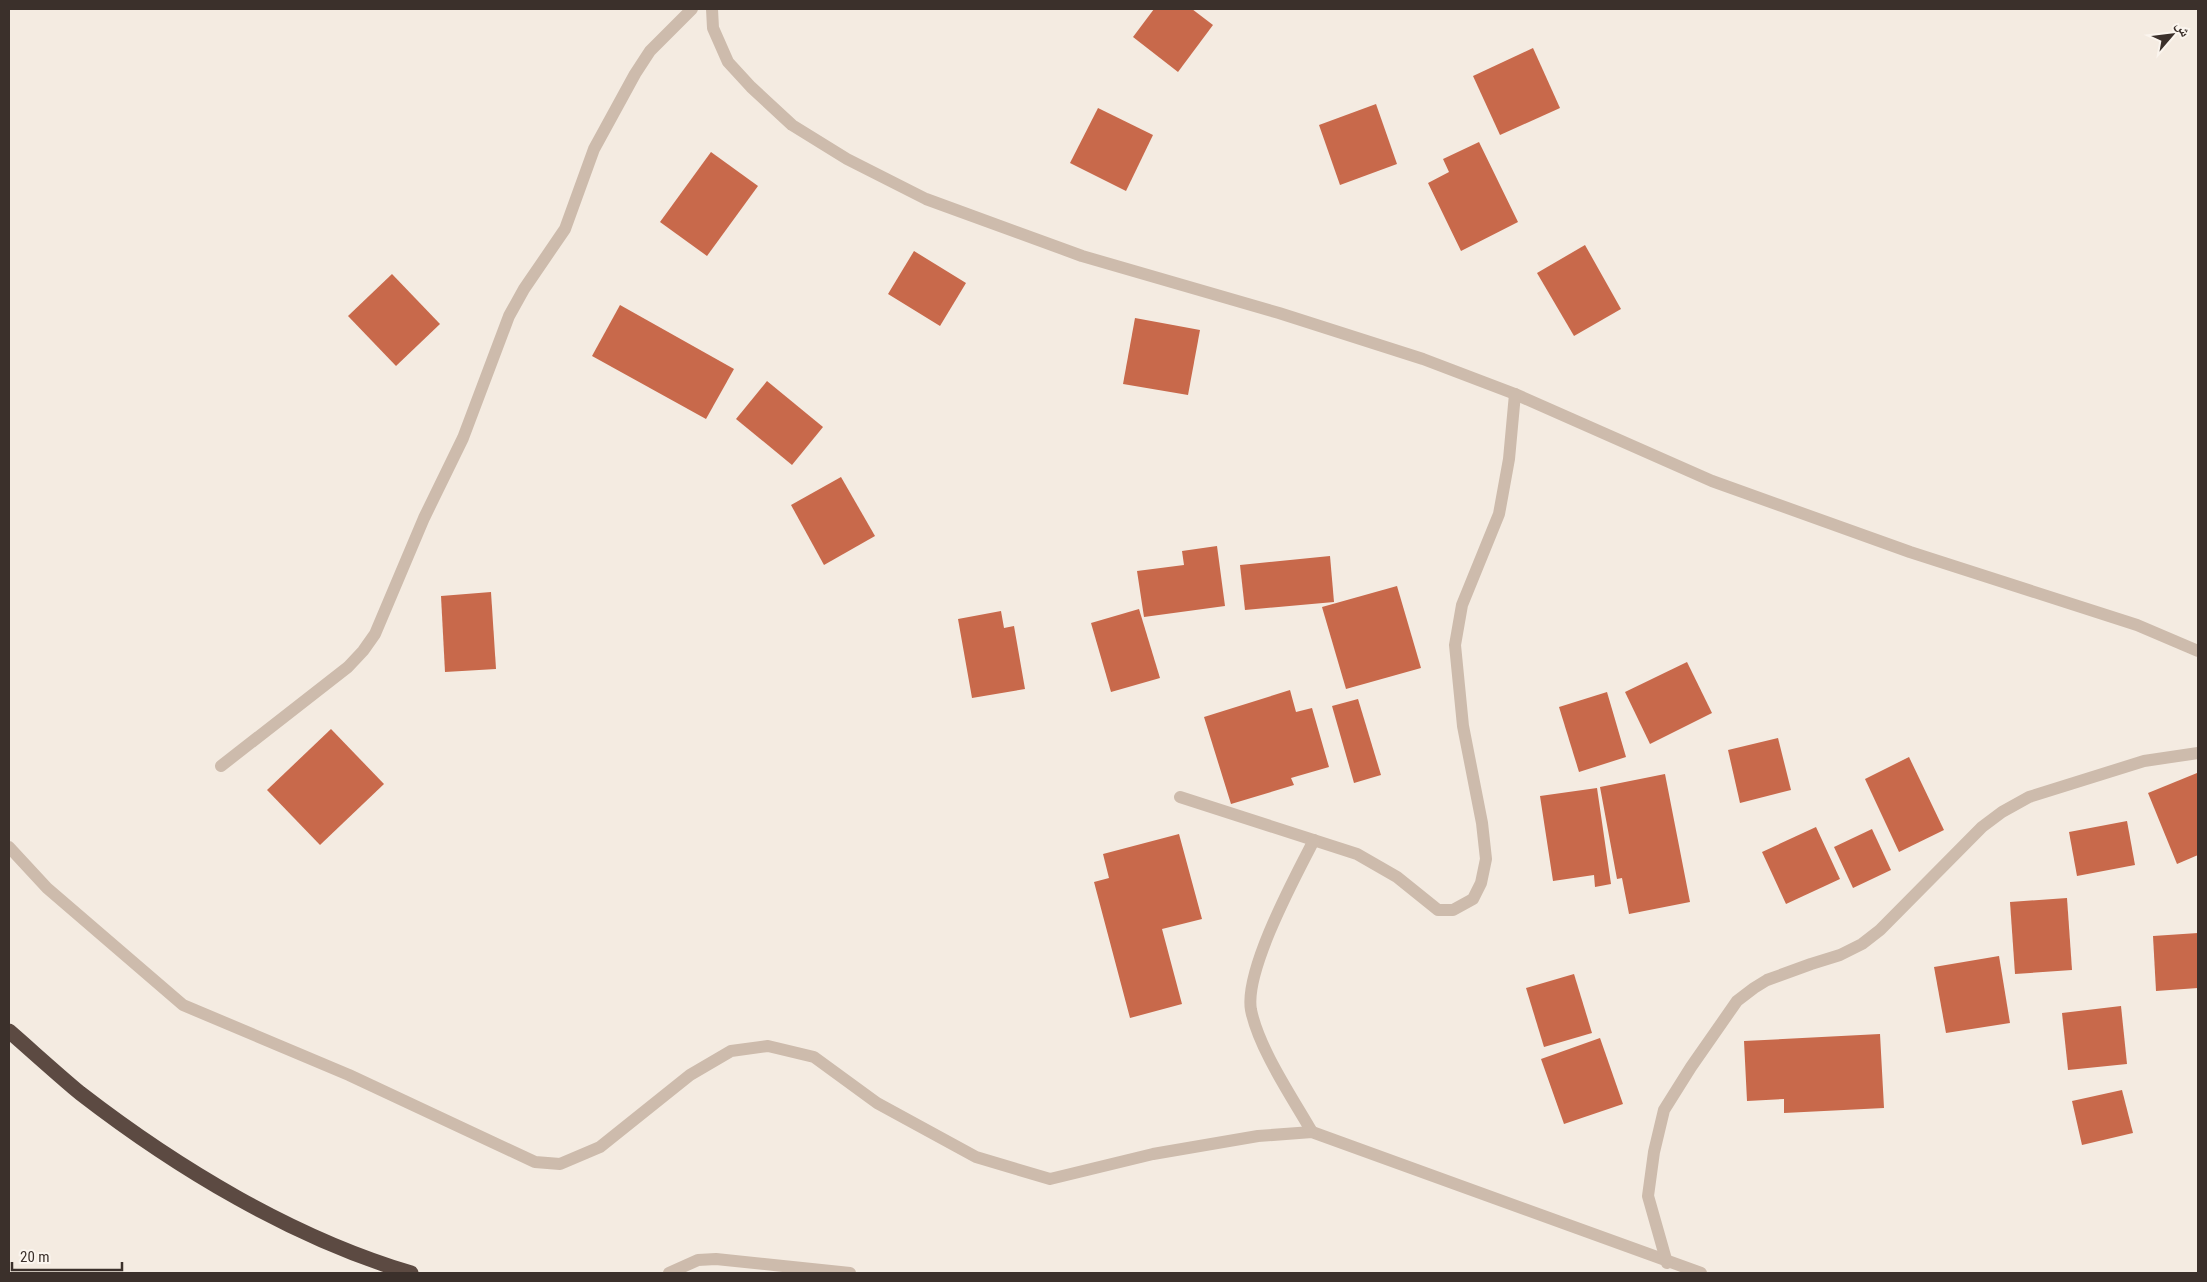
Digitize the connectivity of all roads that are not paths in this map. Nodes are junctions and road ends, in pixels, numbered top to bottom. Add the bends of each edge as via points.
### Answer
1 (692, 9) edge
2 (712, 9) edge
3 (1515, 394) junction
4 (2198, 651) edge
5 (2198, 753) edge
6 (221, 766) dead end
7 (1180, 797) dead end
8 (1314, 840) junction
9 (9, 847) edge
10 (9, 1030) edge
11 (1312, 1132) junction
12 (1667, 1263) junction
13 (411, 1273) edge
14 (669, 1273) edge
15 (850, 1273) edge
16 (1701, 1273) edge

1 - 6 street via 650,51 635,74 594,149 565,229 509,316 464,438 424,518 375,634 348,667
2 - 3 street via 713,28 728,62 792,125 847,159 926,199 1082,256 1288,316
3 - 4 street via 1712,481 1910,552 2137,625
3 - 8 street via 1509,459 1499,514 1462,606 1455,645 1463,726 1486,858 1481,883 1473,899 1462,907 1438,910 1397,877 1357,854
5 - 12 street via 2144,761 2029,796 1982,827 1880,930 1862,944 1767,980 1737,1001 1664,1110 1648,1196
7 - 8 street
8 - 11 street via 1280,908 1254,974 1251,1009 1268,1056
9 - 11 street via 47,888 183,1005 349,1075 535,1162 560,1164 600,1148 698,1070 731,1051 768,1046 814,1057 877,1103 976,1157 1050,1178 1153,1154 1258,1136
10 - 13 highway via 80,1092 191,1170 297,1230
11 - 12 street
12 - 16 street
14 - 15 street via 698,1260 716,1259

